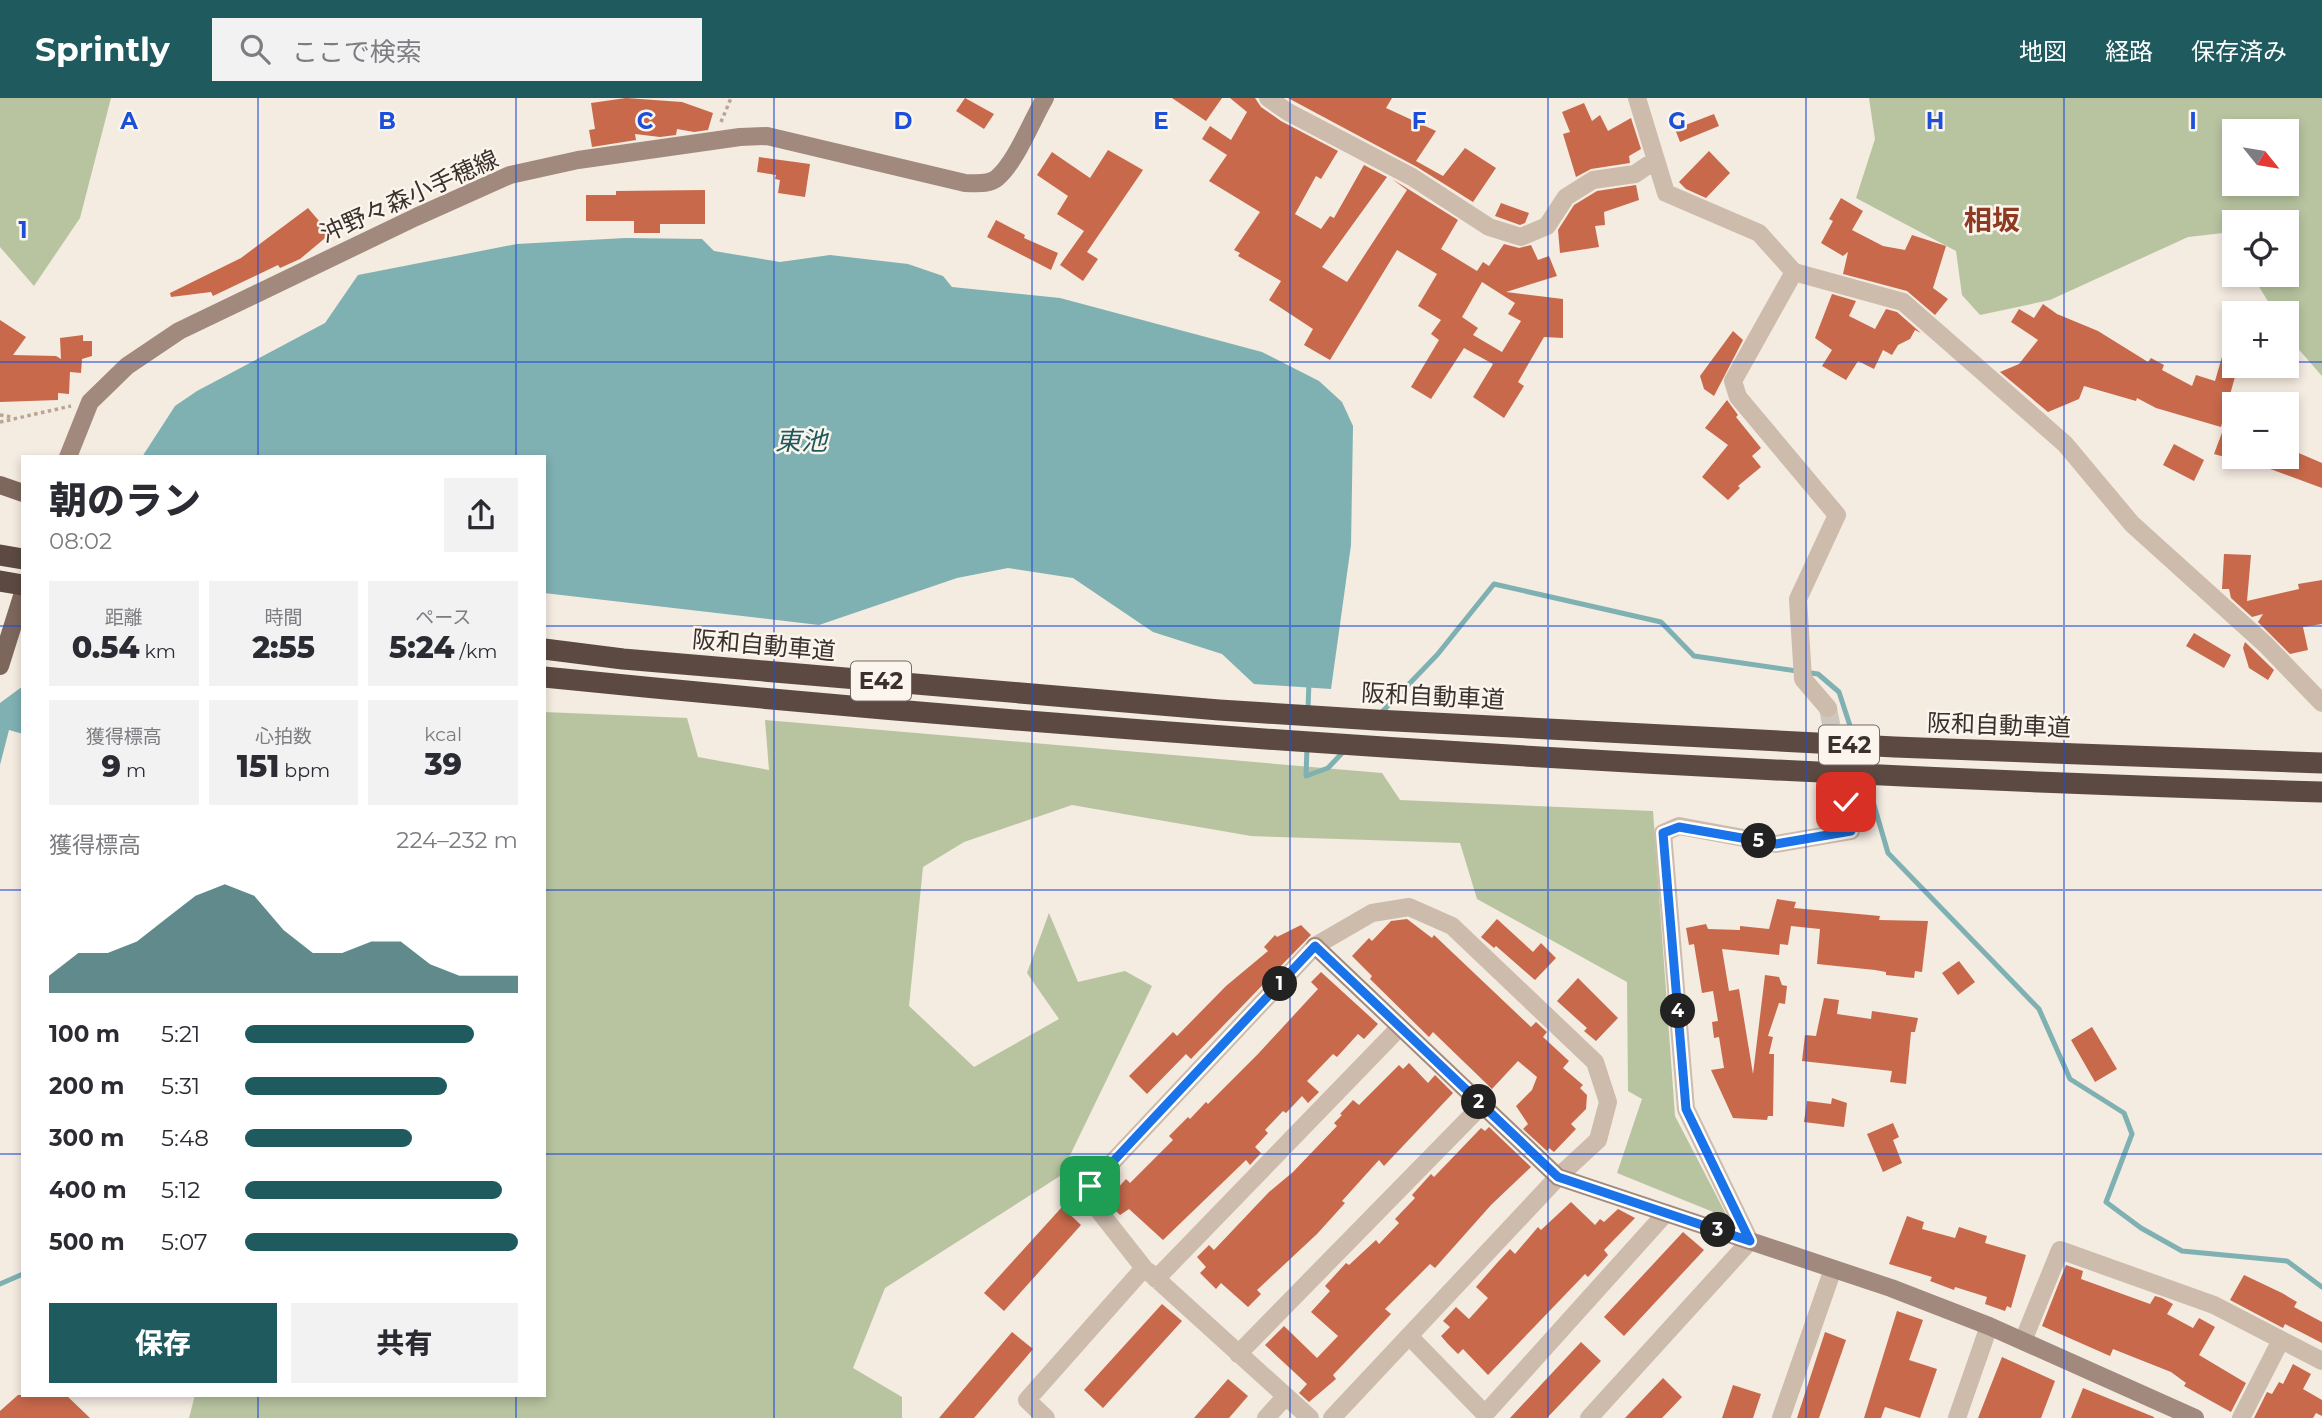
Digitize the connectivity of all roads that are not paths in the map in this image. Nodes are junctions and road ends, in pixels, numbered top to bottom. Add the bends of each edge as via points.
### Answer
1 (1045, 98) edge
2 (1268, 98) edge
3 (1637, 98) edge
4 (1654, 160) junction
5 (1794, 272) junction
6 (69, 455) edge
7 (0, 485) edge
8 (21, 491) edge
9 (0, 555) edge
10 (21, 559) edge
11 (0, 581) edge
12 (21, 586) edge
13 (21, 599) edge
14 (546, 649) edge
15 (0, 666) edge
16 (546, 677) edge
17 (2322, 703) edge
18 (1828, 708) tunnel mouth
19 (2322, 763) edge
20 (2322, 792) edge
21 (1846, 802) tunnel mouth
22 (1315, 946) junction
23 (1400, 1027) junction
24 (1482, 1105) junction
25 (1558, 1177) junction
26 (1665, 1213) junction
27 (1750, 1241) junction
28 (1833, 1269) junction
29 (1150, 1273) junction
30 (1989, 1326) junction
31 (1409, 1336) junction
32 (2281, 1340) junction
33 (2023, 1341) junction
34 (1238, 1354) junction
35 (2322, 1361) edge
36 (1285, 1397) junction
37 (1046, 1418) edge
38 (1266, 1418) edge
39 (1310, 1418) edge
40 (1332, 1418) edge
41 (1589, 1418) edge
42 (1781, 1418) edge
43 (1957, 1418) edge
44 (2195, 1418) edge
45 (2241, 1418) edge

1 - 6 main road, 沖野々森小手穂線 via 1008,165 996,180 982,184 768,136 578,160 510,175 179,331 127,366 90,402
2 - 4 street via 1412,177 1489,227 1521,236 1547,226 1566,197 1593,180 1635,174
3 - 4 street
4 - 5 street via 1666,193 1759,233
5 - 17 street via 1903,302 2065,444 2133,524 2266,644
5 - 18 street via 1733,381 1738,397 1837,515 1798,599 1803,679
7 - 8 main road
9 - 10 highway
11 - 12 highway
13 - 15 main road
14 - 19 highway, 阪和自動車道 / E42 via 1219,710 1895,747
16 - 20 highway, E42 via 750,698 1374,745 1830,774
21 - 27 street via 1851,831 1776,844 1679,827 1663,833 1686,1109
22 - 23 main road
22 - 25 street via 1372,913 1409,908 1452,926 1595,1062 1608,1102 1598,1140
22 - 29 street via 1090,1186 1092,1202
23 - 24 main road
23 - 29 street
24 - 25 main road
24 - 34 street
25 - 26 main road
25 - 31 street
26 - 27 main road
26 - 31 street via 1485,1414
27 - 28 main road
27 - 41 street
28 - 30 main road
28 - 42 street
29 - 34 street
29 - 37 street via 1027,1400
30 - 33 main road
30 - 43 street
31 - 40 street
32 - 33 street via 2214,1305 2060,1250
32 - 35 street
32 - 45 street
33 - 44 main road
34 - 36 street
36 - 38 street
36 - 39 street

